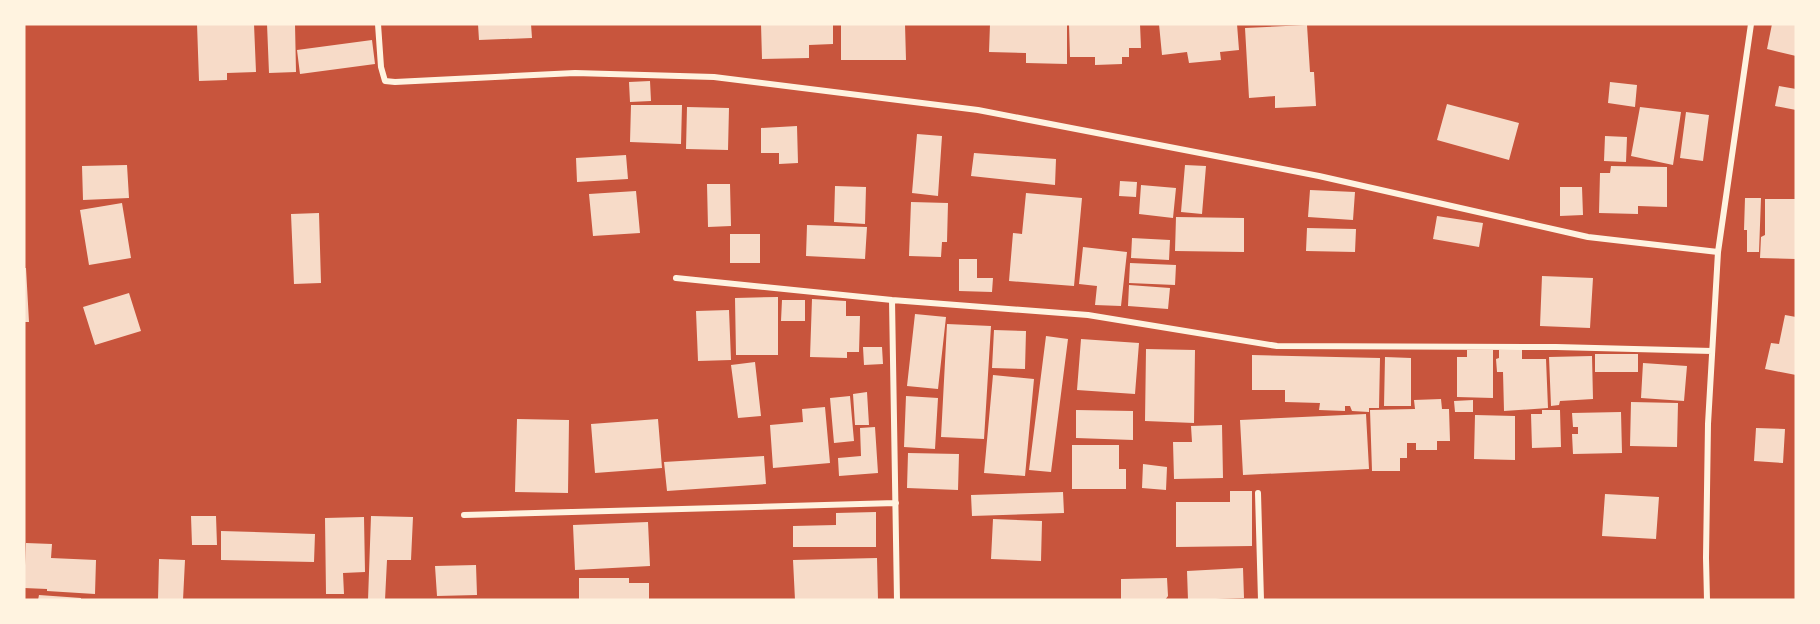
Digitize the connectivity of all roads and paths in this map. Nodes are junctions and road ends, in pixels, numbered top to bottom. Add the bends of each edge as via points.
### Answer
1 (378, 24) edge
2 (1751, 24) edge
3 (1718, 252) junction
4 (676, 278) dead end
5 (892, 300) junction
6 (1712, 351) junction
7 (1258, 493) dead end
8 (896, 503) junction
9 (464, 515) dead end
10 (897, 600) edge
11 (1261, 600) edge
12 (1707, 600) edge

1 - 3 street via 385,81 575,73 714,77 955,107 1319,176 1588,237
2 - 3 street
3 - 6 street
4 - 5 street
5 - 6 street via 1088,315 1277,346
5 - 8 street
6 - 12 street
7 - 11 street
8 - 9 street
8 - 10 street

